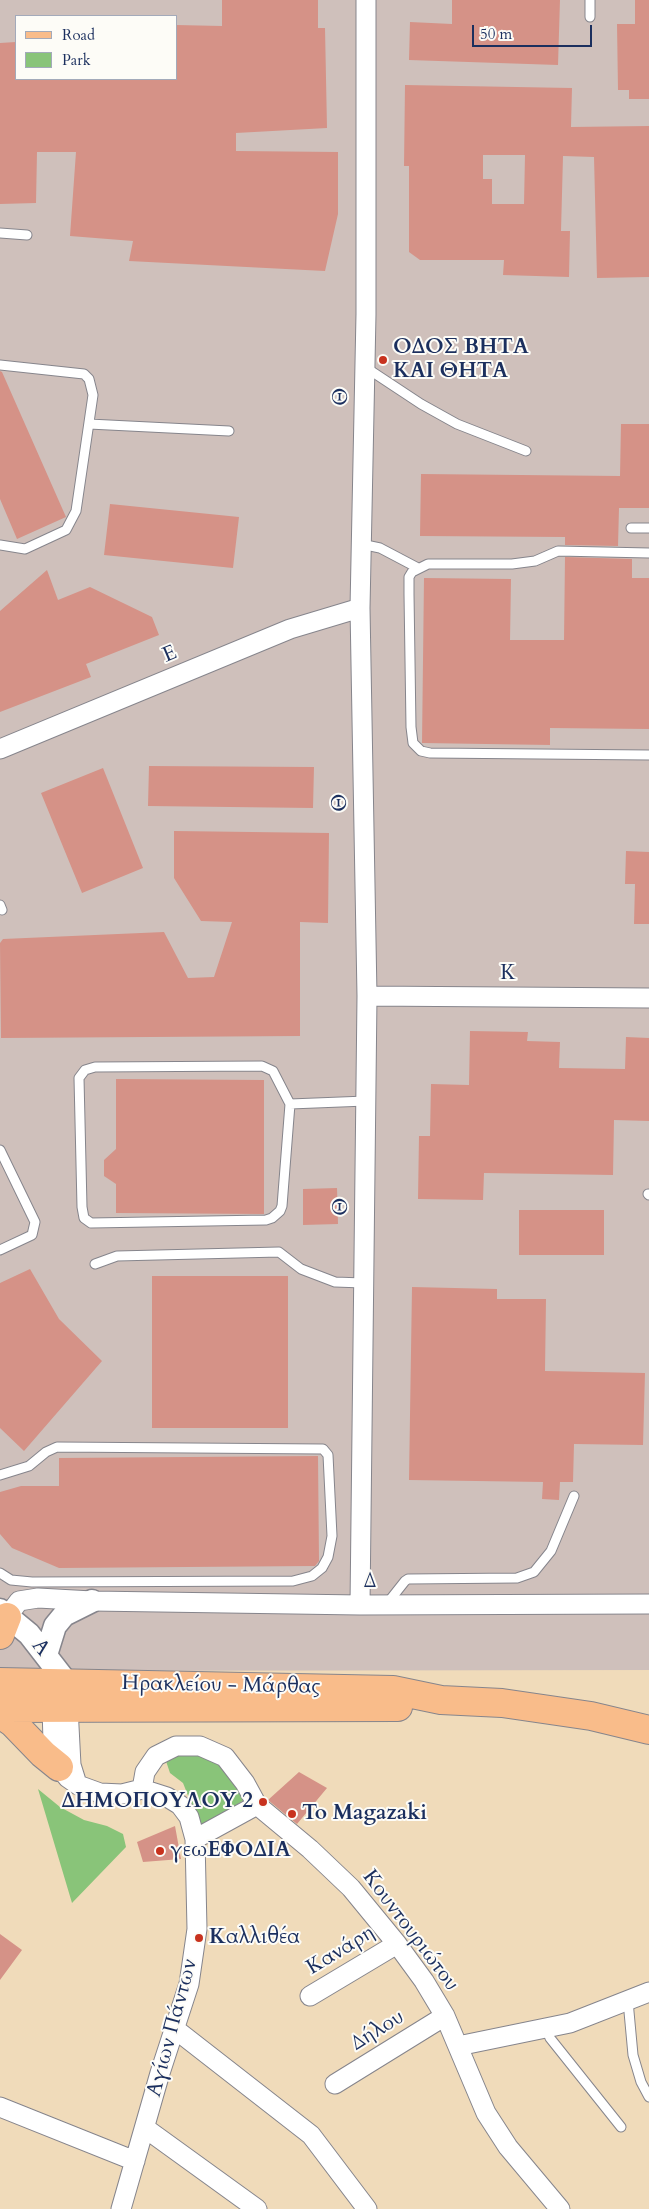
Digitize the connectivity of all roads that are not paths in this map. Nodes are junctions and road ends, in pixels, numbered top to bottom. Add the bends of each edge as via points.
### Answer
1 (366, 0) edge
2 (590, 0) edge
3 (590, 17) dead end
4 (0, 233) edge
5 (27, 235) dead end
6 (0, 365) edge
7 (365, 366) junction
8 (89, 424) junction
9 (229, 432) dead end
10 (526, 451) dead end
11 (630, 528) dead end
12 (649, 528) edge
13 (361, 544) junction
14 (0, 545) edge
15 (649, 553) edge
16 (418, 568) junction
17 (360, 608) junction
18 (0, 750) edge
19 (649, 755) edge
20 (367, 996) junction
21 (649, 998) edge
22 (366, 1102) junction
23 (290, 1104) junction
24 (0, 1150) edge
25 (0, 1250) edge
26 (95, 1264) dead end
27 (363, 1284) junction
28 (0, 1475) edge
29 (574, 1496) dead end
30 (0, 1573) edge
31 (92, 1601) junction
32 (649, 1604) edge
33 (360, 1605) junction
34 (386, 1605) junction
35 (2, 1621) edge
36 (46, 1655) junction
37 (0, 1682) edge
38 (59, 1695) junction
39 (0, 1708) edge
40 (0, 1714) edge
41 (649, 1730) edge
42 (68, 1776) junction
43 (142, 1790) junction
44 (257, 1805) junction
45 (195, 1839) junction
46 (397, 1944) junction
47 (649, 1992) edge
48 (310, 1996) dead end
49 (628, 2001) junction
50 (445, 2016) junction
51 (546, 2028) junction
52 (175, 2029) junction
53 (458, 2046) junction
54 (334, 2084) dead end
55 (649, 2097) edge
56 (0, 2107) edge
57 (621, 2127) dead end
58 (146, 2128) junction
59 (135, 2161) junction
60 (126, 2208) edge
61 (257, 2209) edge
62 (367, 2209) edge
63 (560, 2209) edge

1 - 7 street, Θ
2 - 3 lane
4 - 5 lane
6 - 8 lane via 84,374 89,379 93,395
7 - 10 lane via 457,424
7 - 13 street, Θ
8 - 9 lane
8 - 14 lane via 76,511 66,530 25,549
11 - 12 lane
13 - 16 lane via 380,548
13 - 17 street, Θ
15 - 16 lane via 558,551 535,561 512,564 428,564
16 - 19 lane via 410,577 409,594 411,727 416,747 430,753
17 - 18 street, Ε via 290,629
17 - 20 street, Θ
20 - 21 street, Κ
20 - 22 street, Θ
22 - 23 lane
22 - 27 street, Θ
23 - 23 lane via 282,1206 277,1216 266,1220 91,1223 84,1218 79,1078 85,1070 95,1067 262,1066 273,1071
24 - 25 lane via 35,1222 32,1235
26 - 27 lane via 117,1256 279,1252 301,1269 335,1282
27 - 33 street, Θ
28 - 30 lane via 29,1466 57,1447 323,1449 328,1455 332,1536 322,1568 312,1576 293,1581 32,1582 11,1580
29 - 34 lane via 552,1551 534,1572 518,1578 408,1579
31 - 33 street, Δ
31 - 35 street, Δ via 19,1600
31 - 36 street via 64,1615 55,1626
32 - 34 street, Δ
33 - 34 street, Δ
35 - 36 street, Α via 29,1634
35 - 38 street, Α
36 - 38 street, Α
37 - 38 main road, Ηρακλείου - Μάρθας
38 - 39 main road, Ηρακλείου - Μάρθας
38 - 41 main road, Ηρακλείου - Μάρθας via 392,1708 441,1700 502,1703 591,1716
38 - 42 street via 71,1765
38 - 42 street via 53,1742
40 - 42 main road via 14,1723
42 - 43 street, Αγίων Πάντων via 100,1794
43 - 44 street via 145,1772 156,1756 176,1746 200,1746 224,1757 245,1783
43 - 45 street, Αγίων Πάντων via 156,1792 180,1805 189,1817
44 - 45 street
44 - 46 street, Κουντουριώτου via 351,1888
45 - 52 street, Αγίων Πάντων via 197,1929 189,1984
46 - 48 street, Κανάρη
46 - 50 street, Κουντουριώτου
47 - 49 street
49 - 51 street via 570,2023
49 - 55 lane via 633,2055
50 - 53 street, Κουντουριώτου
50 - 54 street, Δήλου
51 - 53 street
51 - 57 lane via 550,2038
52 - 58 street, Αγίων Πάντων
52 - 62 street via 311,2136
53 - 63 street, Κουντουριώτου via 486,2113 508,2147
56 - 59 street
58 - 59 street, Αγίων Πάντων
58 - 61 street
59 - 60 street, Αγίων Πάντων

